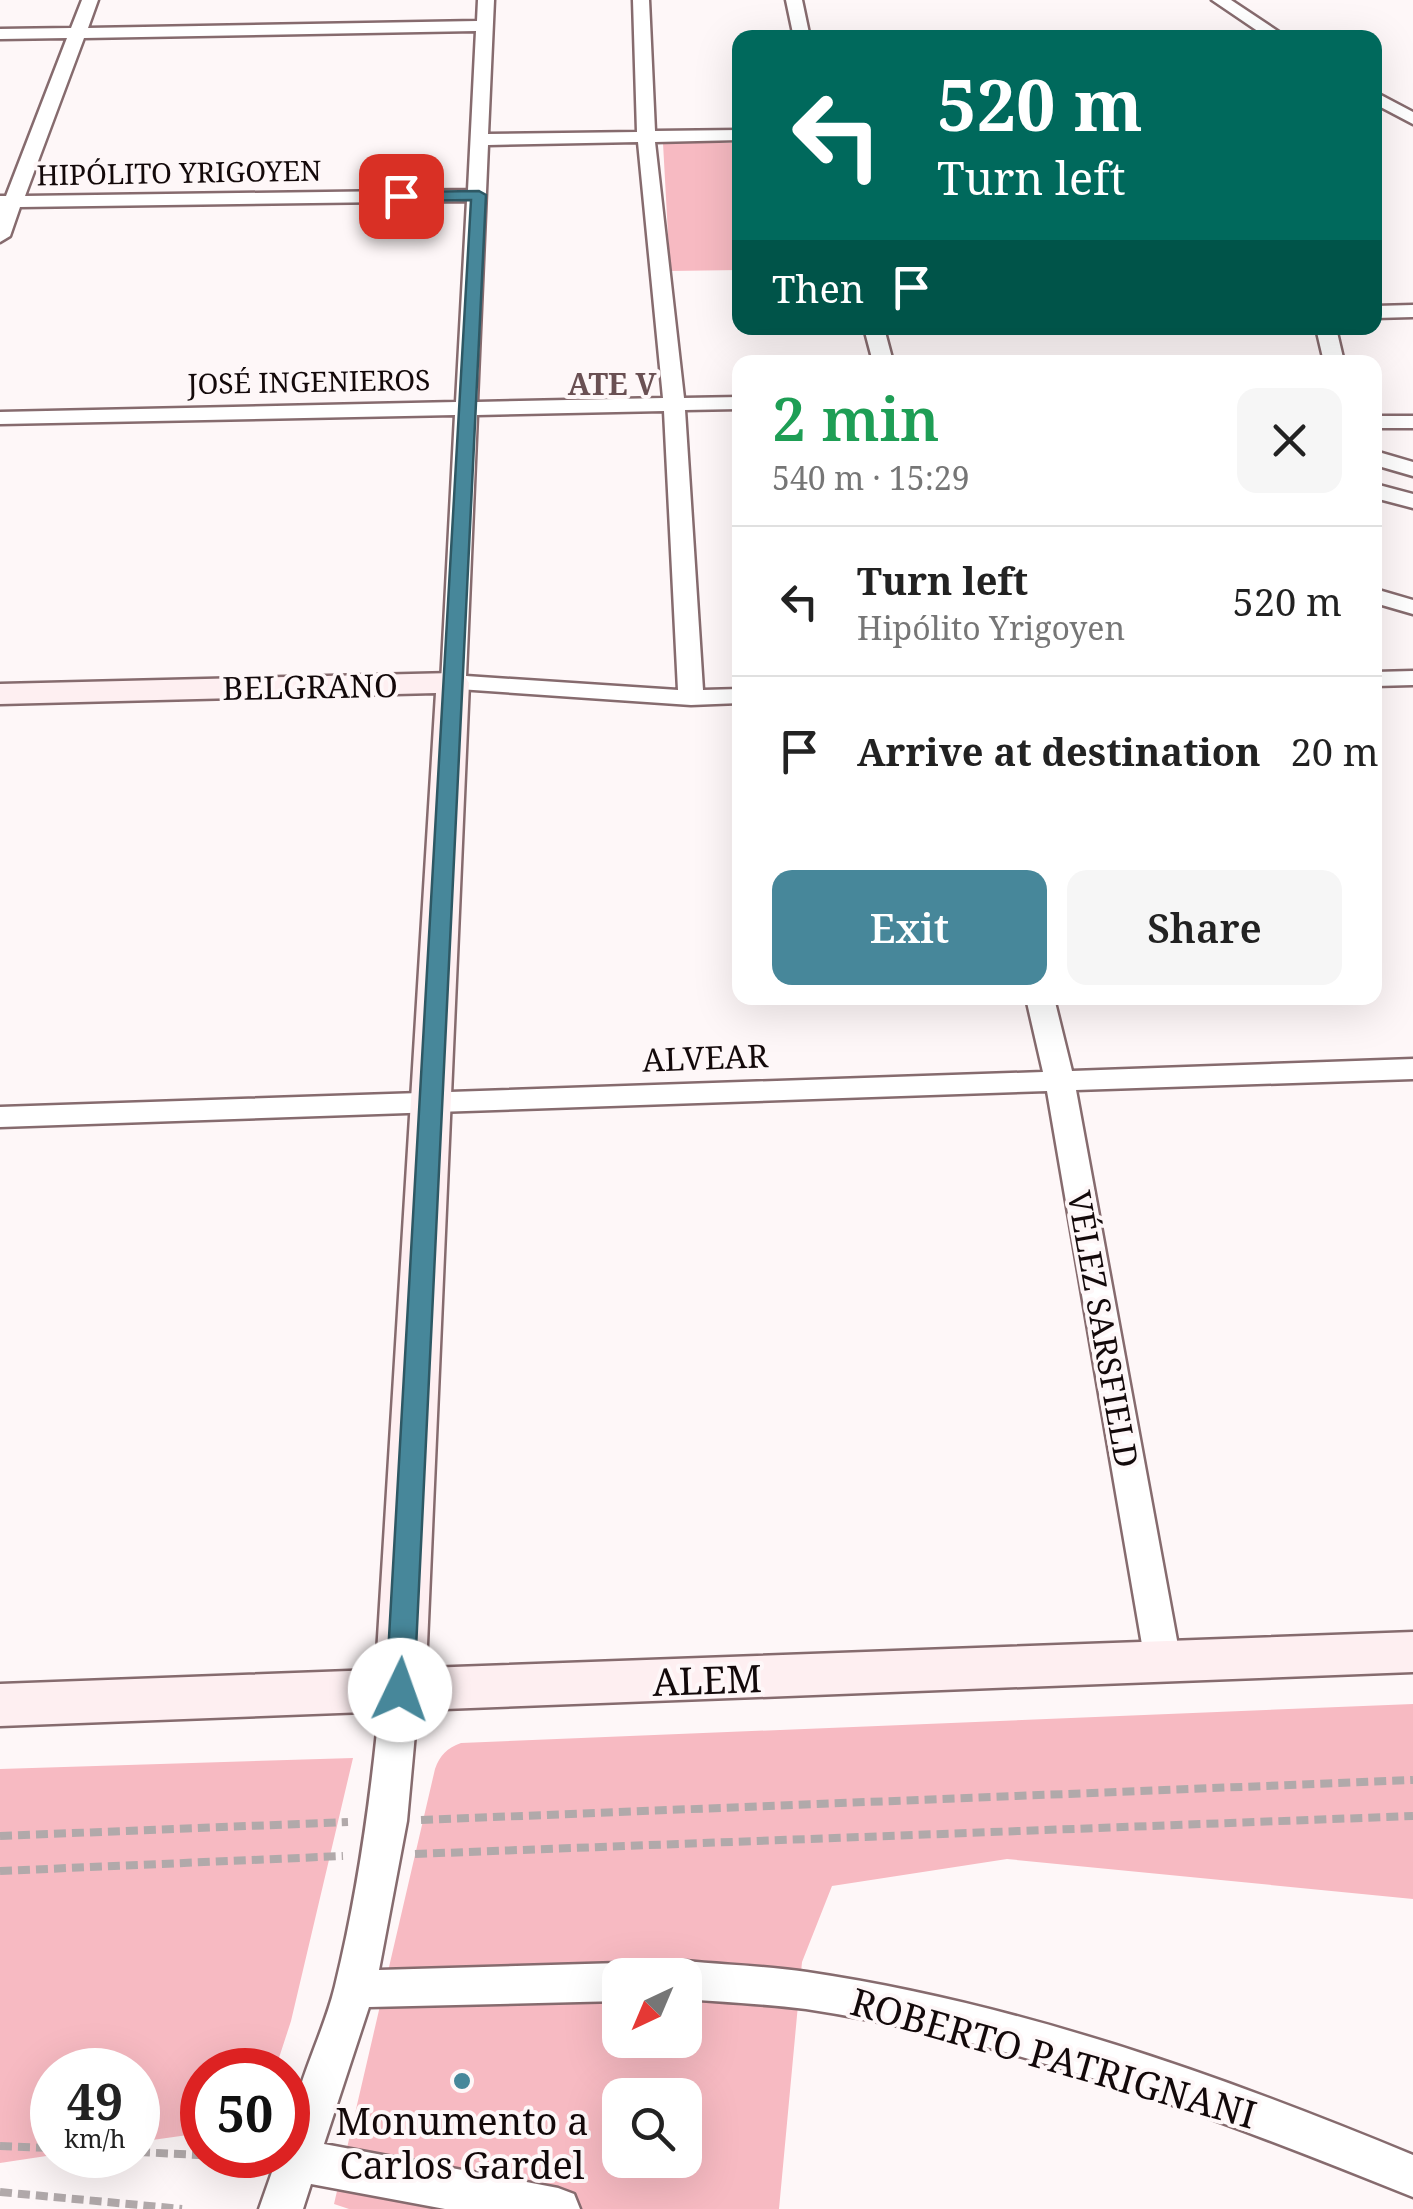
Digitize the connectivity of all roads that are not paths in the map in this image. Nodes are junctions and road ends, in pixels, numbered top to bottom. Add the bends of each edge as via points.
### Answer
1 (90, 0) edge
2 (486, 0) edge
3 (641, 0) edge
4 (794, 0) edge
5 (1220, 0) edge
6 (485, 26) junction
7 (800, 30) edge
8 (1267, 30) edge
9 (78, 33) junction
10 (0, 34) edge
11 (1382, 101) edge
12 (1413, 119) edge
13 (732, 135) edge
14 (646, 136) junction
15 (480, 140) junction
16 (479, 195) junction
17 (6, 202) edge
18 (0, 236) edge
19 (1413, 311) edge
20 (1382, 312) edge
21 (732, 402) edge
22 (674, 404) junction
23 (468, 407) junction
24 (0, 418) edge
25 (1382, 422) edge
26 (1413, 422) edge
27 (1382, 460) edge
28 (1413, 469) edge
29 (1382, 493) edge
30 (1413, 501) edge
31 (1382, 598) edge
32 (1413, 607) edge
33 (1413, 678) edge
34 (1382, 679) edge
35 (454, 683) junction
36 (0, 694) edge
37 (732, 696) edge
38 (692, 698) junction
39 (1042, 1005) edge
40 (1413, 1068) edge
41 (1060, 1082) junction
42 (430, 1100) junction
43 (0, 1117) edge
44 (1413, 1652) edge
45 (1164, 1662) junction
46 (400, 1690) junction
47 (0, 1704) edge
48 (602, 1982) edge
49 (702, 1982) edge
50 (355, 1989) junction
51 (310, 2119) edge
52 (310, 2163) edge
53 (1413, 2176) edge
54 (290, 2178) edge
55 (281, 2209) edge
56 (558, 2209) edge

1 - 9 street
2 - 6 street
3 - 14 street
4 - 7 street
5 - 8 street
6 - 9 street
6 - 15 street
9 - 10 street
9 - 17 street
11 - 12 street
13 - 14 street
14 - 15 street
14 - 22 street
15 - 16 street
16 - 17 street, HIPÓLITO YRIGOYEN
16 - 23 street
17 - 18 street
19 - 20 street
21 - 22 street, JOSÉ INGENIEROS
22 - 23 street, JOSÉ INGENIEROS
22 - 38 street
23 - 24 street, JOSÉ INGENIEROS
23 - 35 street
25 - 26 street
27 - 28 street
29 - 30 street
31 - 32 street
33 - 34 street
35 - 36 main road, BELGRANO
35 - 38 street, BELGRANO
35 - 42 main road
37 - 38 street, BELGRANO
39 - 41 street, VÉLEZ SARSFIELD
40 - 41 street, ALVEAR
41 - 42 street, ALVEAR
41 - 45 street, VÉLEZ SARSFIELD
42 - 43 street, ALVEAR
42 - 46 main road
44 - 45 main road, ALEM
45 - 46 main road, ALEM
46 - 47 main road, ALEM
46 - 50 street via 385,1838
48 - 50 street
49 - 53 street, ROBERTO PATRIGNANI via 817,1992 929,2014 1284,2121
50 - 51 street
52 - 56 street
54 - 55 street

